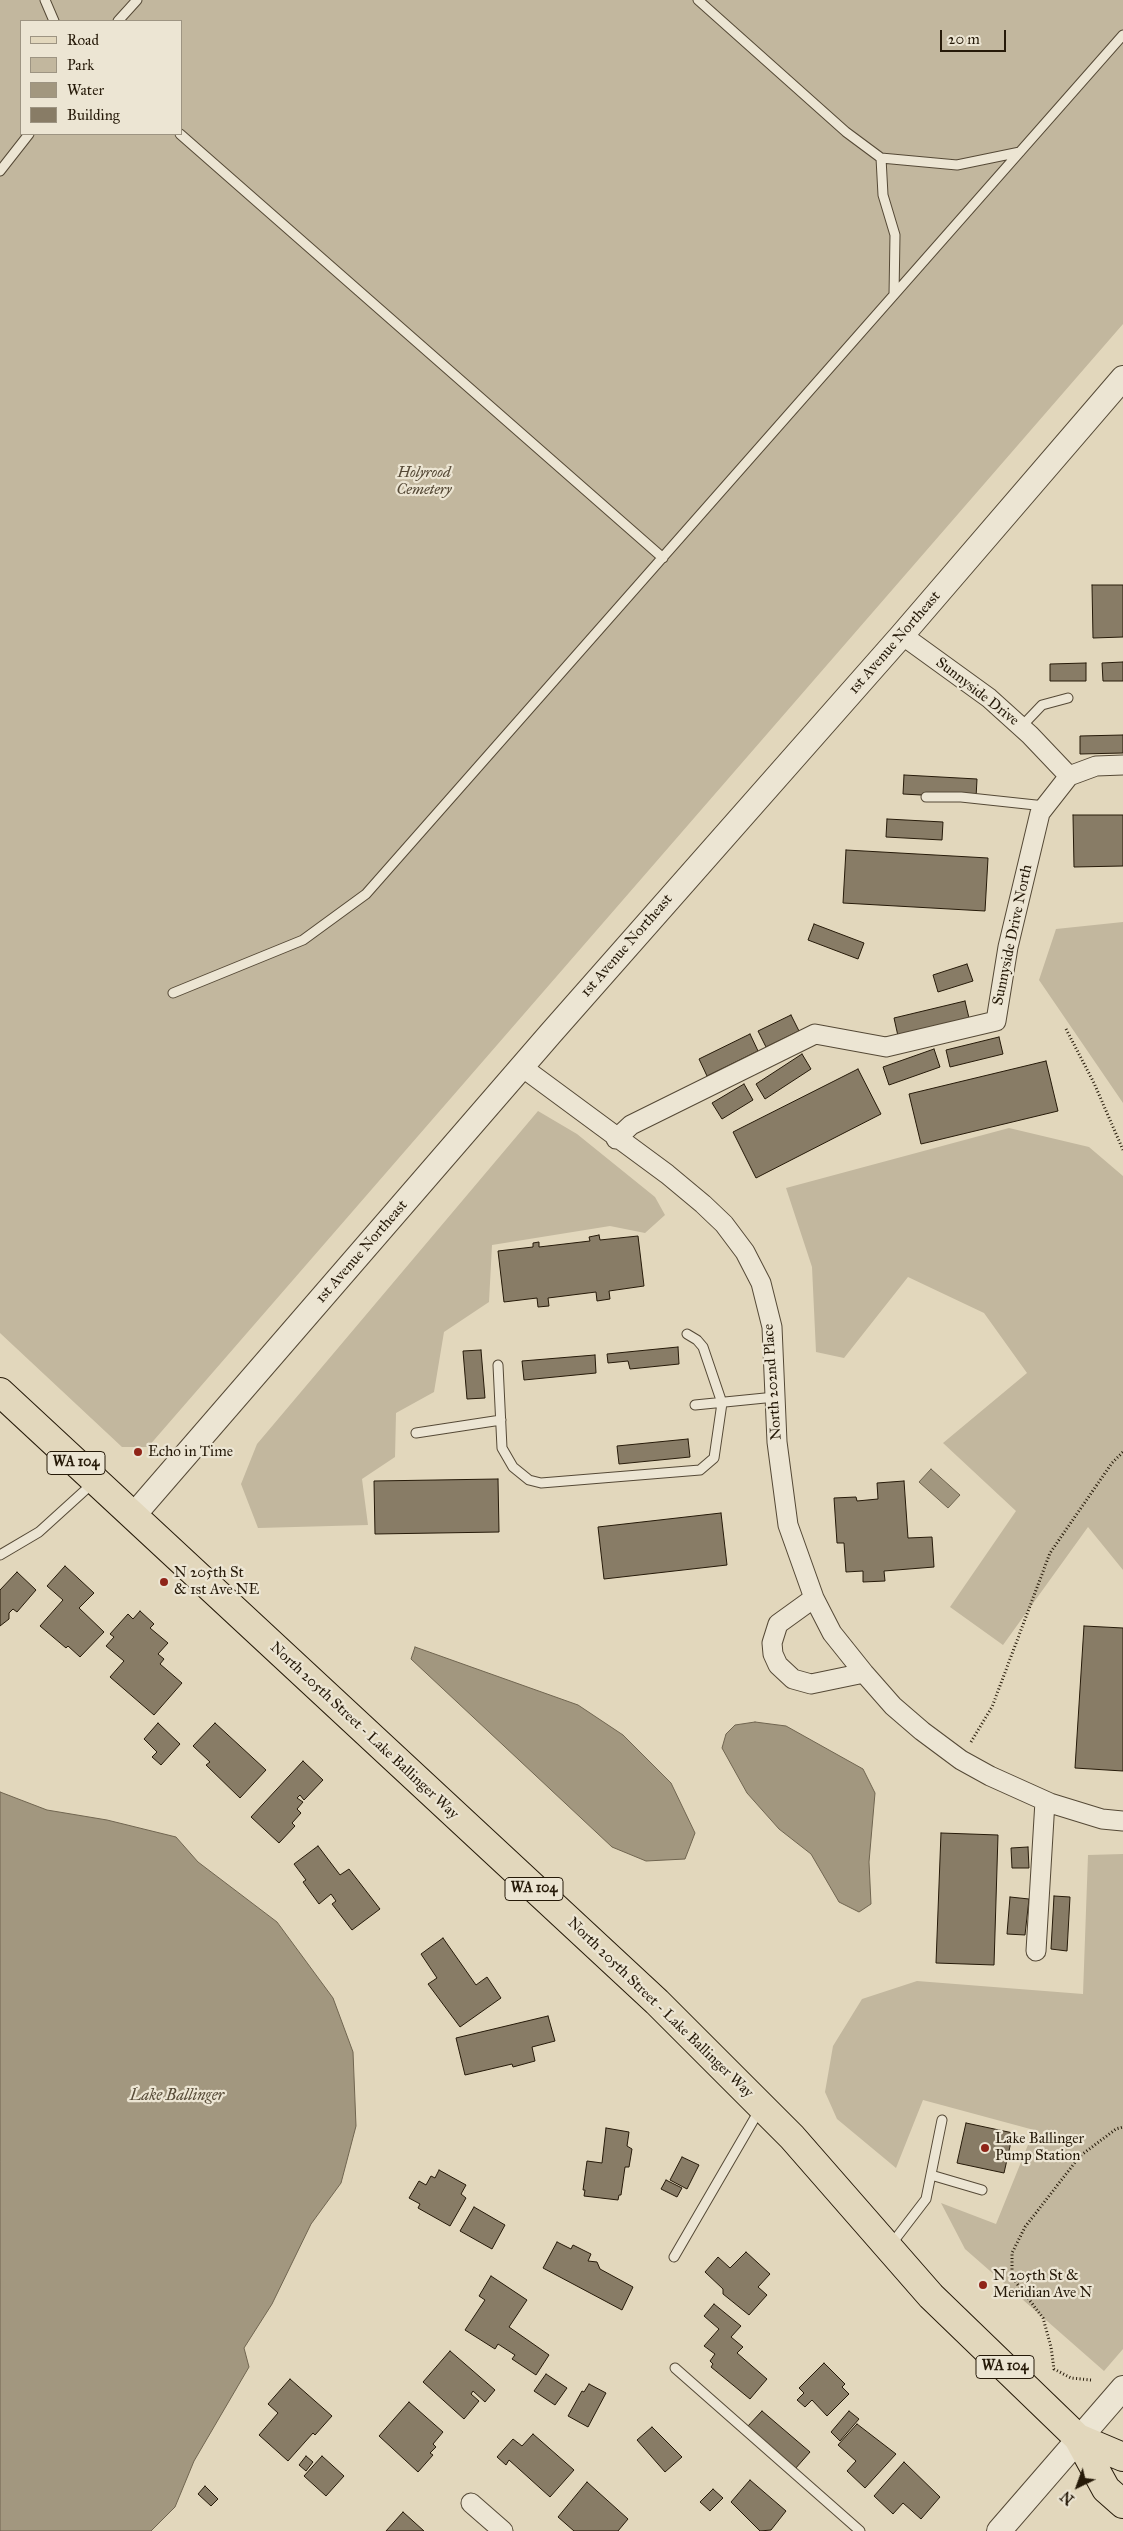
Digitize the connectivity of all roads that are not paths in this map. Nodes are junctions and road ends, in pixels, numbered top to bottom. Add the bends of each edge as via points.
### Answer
1 (45, 0) edge
2 (137, 0) edge
3 (698, 0) edge
4 (54, 20) edge
5 (119, 20) edge
6 (1123, 35) edge
7 (28, 135) edge
8 (181, 135) edge
9 (1020, 152) junction
10 (882, 158) junction
11 (0, 171) edge
12 (894, 295) junction
13 (1123, 378) edge
14 (663, 558) junction
15 (902, 635) junction
16 (1068, 698) dead end
17 (1021, 727) junction
18 (1123, 765) edge
19 (1069, 776) junction
20 (926, 797) dead end
21 (1045, 806) junction
22 (173, 993) dead end
23 (522, 1067) junction
24 (616, 1138) junction
25 (687, 1334) dead end
26 (498, 1365) dead end
27 (0, 1392) edge
28 (775, 1397) junction
29 (722, 1403) junction
30 (695, 1405) dead end
31 (501, 1420) junction
32 (416, 1433) dead end
33 (96, 1481) junction
34 (133, 1516) junction
35 (0, 1555) edge
36 (814, 1598) junction
37 (864, 1674) junction
38 (1045, 1801) junction
39 (1123, 1821) edge
40 (1036, 1951) dead end
41 (762, 2107) junction
42 (942, 2120) dead end
43 (931, 2175) junction
44 (982, 2190) dead end
45 (889, 2247) junction
46 (674, 2257) dead end
47 (675, 2368) dead end
48 (1123, 2388) edge
49 (1078, 2438) junction
50 (1123, 2457) edge
51 (471, 2503) dead end
52 (1123, 2504) edge
53 (503, 2531) edge
54 (860, 2531) edge
55 (999, 2531) edge

1 - 4 lane
2 - 5 lane
3 - 10 lane via 846,132
6 - 9 lane
7 - 11 lane
8 - 14 lane
9 - 10 lane via 957,165
9 - 12 lane
10 - 12 lane via 884,195 895,236
12 - 14 lane
13 - 15 street, 1st Avenue Northeast
14 - 22 lane via 366,894 303,940
15 - 17 street, Sunnyside Drive via 989,698
15 - 23 street, 1st Avenue Northeast
16 - 17 lane via 1042,704
17 - 19 street, Sunnyside Drive
18 - 19 street via 1096,766
19 - 21 street, Sunnyside Drive North
20 - 21 lane via 961,797
21 - 24 street, Sunnyside Drive North via 1040,813 1008,947 996,1021 886,1048 815,1034 631,1125
23 - 24 street, North 202nd Place
23 - 34 street, 1st Avenue Northeast
24 - 28 street, North 202nd Place via 703,1204 724,1224 744,1252 761,1283 772,1327
25 - 29 lane via 703,1348
26 - 31 lane
27 - 33 main road, WA 104
28 - 29 lane
28 - 36 street, North 202nd Place via 777,1442 788,1525
29 - 30 lane
29 - 31 lane via 714,1458 700,1470 541,1483 529,1480 513,1467 502,1448
31 - 32 lane
33 - 34 main road, WA 104
33 - 35 lane via 39,1532
34 - 41 main road, North 205th Street - Lake Ballinger Way / WA 104 via 657,2002
36 - 37 street, North 202nd Place via 832,1633
36 - 37 street via 778,1624 772,1643 778,1665 792,1678 811,1684
37 - 38 street, North 202nd Place via 922,1732 961,1760
38 - 39 street, North 202nd Place via 1102,1819
38 - 40 street
41 - 45 main road, North 205th Street - Lake Ballinger Way / WA 104
41 - 46 lane
42 - 43 lane
43 - 44 lane
43 - 45 lane via 926,2199
45 - 49 main road, North 205th Street - Lake Ballinger Way / WA 104 via 932,2296
47 - 54 lane
48 - 49 street
49 - 50 main road, North 205th Street - Lake Ballinger Way / WA 104
49 - 52 main road, North 205th Street - Lake Ballinger Way / WA 104 via 1106,2489
49 - 55 street
51 - 53 street

